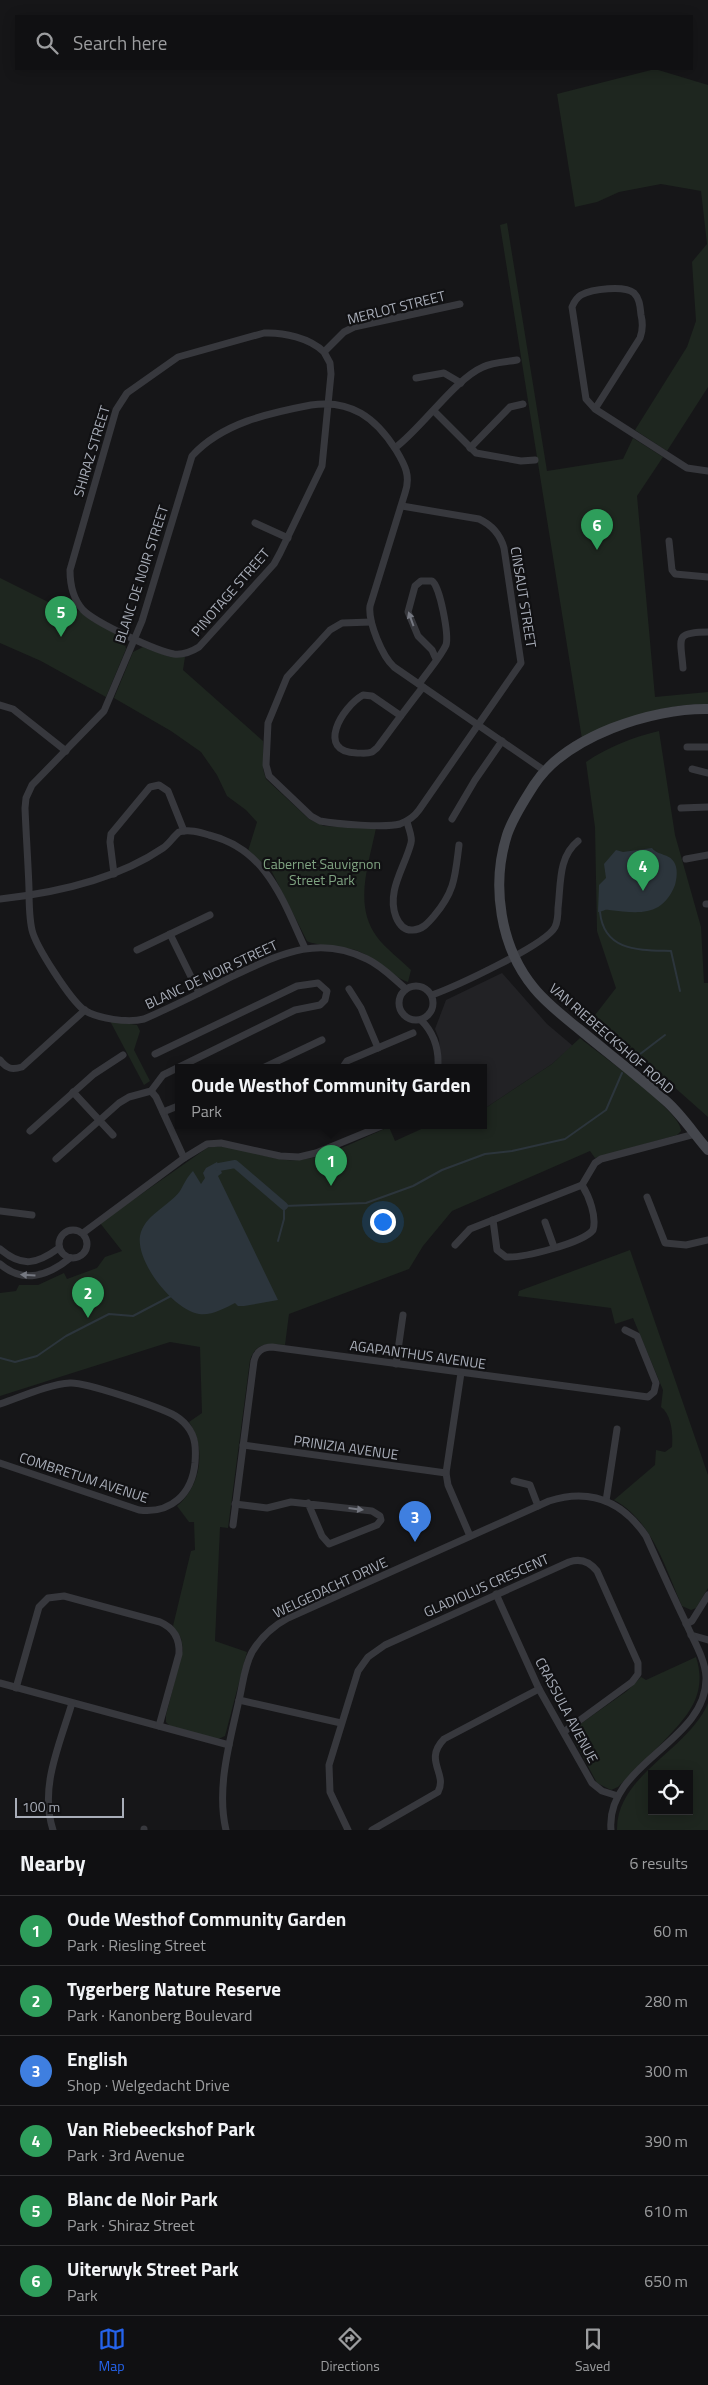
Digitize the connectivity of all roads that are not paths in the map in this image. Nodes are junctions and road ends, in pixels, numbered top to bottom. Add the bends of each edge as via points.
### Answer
1 (460, 304) dead end
2 (326, 355) junction
3 (517, 360) dead end
4 (416, 378) dead end
5 (461, 382) junction
6 (523, 404) dead end
7 (328, 405) junction
8 (595, 409) junction
9 (434, 411) junction
10 (395, 448) junction
11 (470, 448) junction
12 (535, 460) dead end
13 (708, 471) edge
14 (402, 506) junction
15 (255, 522) dead end
16 (288, 538) junction
17 (669, 541) dead end
18 (708, 577) edge
19 (371, 622) junction
20 (708, 632) edge
21 (135, 638) junction
22 (436, 660) junction
23 (683, 668) dead end
24 (421, 685) junction
25 (0, 705) edge
26 (708, 709) edge
27 (401, 716) junction
28 (478, 725) junction
29 (502, 741) junction
30 (687, 746) dead end
31 (708, 747) edge
32 (66, 751) junction
33 (692, 769) dead end
34 (545, 771) junction
35 (708, 774) edge
36 (708, 806) edge
37 (681, 808) dead end
38 (452, 819) dead end
39 (407, 821) junction
40 (184, 830) junction
41 (578, 841) dead end
42 (460, 845) dead end
43 (708, 855) edge
44 (686, 859) dead end
45 (114, 874) junction
46 (29, 896) junction
47 (0, 899) edge
48 (210, 915) dead end
49 (170, 934) junction
50 (305, 948) junction
51 (137, 950) dead end
52 (514, 956) junction
53 (349, 989) dead end
54 (406, 989) junction
55 (199, 993) junction
56 (432, 995) junction
57 (85, 1010) junction
58 (421, 1020) junction
59 (413, 1033) dead end
60 (322, 1040) dead end
61 (378, 1048) junction
62 (154, 1054) dead end
63 (123, 1055) dead end
64 (0, 1060) edge
65 (185, 1064) edge
66 (271, 1064) edge
67 (345, 1064) edge
68 (438, 1064) edge
69 (175, 1069) edge
70 (151, 1091) junction
71 (73, 1092) junction
72 (175, 1107) edge
73 (163, 1112) junction
74 (99, 1121) junction
75 (366, 1129) edge
76 (30, 1131) dead end
77 (695, 1134) junction
78 (113, 1135) dead end
79 (708, 1150) edge
80 (184, 1158) junction
81 (56, 1159) dead end
82 (582, 1185) junction
83 (647, 1197) dead end
84 (0, 1211) edge
85 (32, 1215) dead end
86 (493, 1220) junction
87 (546, 1222) dead end
88 (83, 1233) junction
89 (708, 1240) edge
90 (455, 1245) dead end
91 (59, 1248) junction
92 (554, 1248) junction
93 (0, 1249) edge
94 (70, 1258) junction
95 (0, 1264) edge
96 (403, 1315) dead end
97 (625, 1330) dead end
98 (396, 1364) junction
99 (461, 1372) junction
100 (0, 1404) edge
101 (617, 1429) dead end
102 (243, 1445) junction
103 (0, 1463) edge
104 (446, 1473) junction
105 (514, 1480) dead end
106 (606, 1501) junction
107 (308, 1503) junction
108 (235, 1504) junction
109 (538, 1506) junction
110 (233, 1525) dead end
111 (470, 1536) junction
112 (496, 1594) junction
113 (708, 1595) edge
114 (686, 1624) junction
115 (691, 1635) junction
116 (708, 1640) edge
117 (708, 1652) edge
118 (702, 1660) junction
119 (0, 1683) edge
120 (16, 1688) junction
121 (539, 1689) junction
122 (239, 1700) junction
123 (72, 1703) junction
124 (341, 1723) junction
125 (159, 1726) junction
126 (564, 1731) junction
127 (229, 1746) junction
128 (618, 1796) junction
129 (53, 1830) edge
130 (226, 1830) edge
131 (348, 1830) edge
132 (372, 1830) edge
133 (611, 1830) edge

1 - 2 street, MERLOT STREET via 354,327 344,332
2 - 7 street via 332,374
2 - 21 street, SHIRAZ STREET via 310,342 264,333 178,357 122,398 71,563 70,578 72,592 83,609 93,618
3 - 5 street via 485,366
4 - 5 street via 444,373
5 - 9 street
6 - 11 street via 510,407
7 - 10 street, BLANC DE NOIR STREET via 352,408 365,415 381,427
7 - 16 street, PINOTAGE STREET via 322,466
7 - 21 street, BLANC DE NOIR STREET via 304,406 232,426 192,456
8 - 8 street via 584,393 572,307 579,296 586,293 626,289 633,292 638,300 640,338
8 - 13 street via 687,468
9 - 10 street
9 - 11 street
10 - 14 street, BLANC DE NOIR STREET via 408,475
11 - 12 street via 479,454
14 - 19 street, BLANC DE NOIR STREET via 369,610
14 - 28 street, CINSAUT STREET via 479,520 494,529 503,543 521,659
15 - 16 street
16 - 21 street, PINOTAGE STREET via 274,564 195,650 174,654
17 - 18 street via 675,574
19 - 24 street, BLANC DE NOIR STREET via 387,660
19 - 39 street via 335,626 287,677 268,723 266,765 272,780 320,821 389,825
20 - 23 street via 689,632 682,636
21 - 32 street, BLANC DE NOIR STREET via 104,711
22 -> 22 street via 432,650 418,636 408,612 415,586 421,581 432,581 438,588 446,642
22 - 24 street
24 - 27 street
24 - 28 street, BLANC DE NOIR STREET
25 - 32 street via 13,709
26 - 34 street, VAN RIEBEECKSHOF ROAD via 669,711 626,723 582,744
27 - 27 street via 372,752 349,753 336,744 335,733 341,718 363,695 372,696
28 - 29 street, BLANC DE NOIR STREET
28 - 39 street, CINSAUT STREET via 419,810
29 - 34 street, BLANC DE NOIR STREET
29 - 38 street
30 - 31 street
32 - 46 street, BLANC DE NOIR STREET via 32,785 26,798
33 - 35 street
34 - 52 street, VAN RIEBEECKSHOF ROAD via 516,812 501,862 500,903
36 - 37 street
39 - 42 street via 412,842 398,874 393,908 401,926 408,930 428,923 447,900 454,884
40 - 45 street via 162,849
40 - 45 street via 168,791 158,785 150,787 110,834
40 - 50 street via 224,840 262,865
41 - 52 street via 566,854 563,863 554,928
43 - 44 street
45 - 46 street
46 - 47 street
46 - 57 street, BLANC DE NOIR STREET via 31,927 37,944
48 - 49 street
49 - 51 street
49 - 55 street
50 - 54 street, BLANC DE NOIR STREET via 332,948 359,955 384,969
50 - 55 street, BLANC DE NOIR STREET via 277,956
52 - 56 street
52 - 77 street, VAN RIEBEECKSHOF ROAD via 533,988 668,1103
53 - 61 street
54 - 56 street via 423,987
54 - 58 street via 399,1000 400,1008 408,1019
55 - 57 street, BLANC DE NOIR STREET via 139,1020 97,1015
56 - 58 street via 433,1010
57 - 64 street via 22,1067 14,1070
58 - 68 street via 436,1045
59 - 61 street
60 - 66 street
61 - 67 street
62 - 65 street via 297,986 316,983 326,989 326,997 320,1005 295,1010
63 - 71 street
69 - 70 street via 163,1075
70 - 73 street
70 - 74 street via 123,1100
71 - 74 street
71 - 76 street
72 - 73 street
73 - 80 street
74 - 78 street
74 - 81 street
75 - 80 street via 316,1153 299,1157 216,1142 202,1146
77 - 79 street, VAN RIEBEECKSHOF ROAD
77 - 82 street via 601,1159
80 - 88 street
82 - 86 street
82 - 92 street via 587,1193 593,1230 586,1236
83 - 89 street via 662,1239 669,1245
84 - 85 street
86 - 90 street via 467,1231
86 - 92 street via 496,1247 503,1256
87 - 92 street
88 - 91 street via 66,1232 59,1240
88 - 94 street via 88,1241 86,1251 80,1257
91 - 93 street via 32,1262 12,1258
91 - 94 street
94 -> 95 street via 60,1266 35,1276 13,1273
96 - 98 street
97 - 99 street, AGAPANTHUS AVENUE via 637,1336 656,1383 654,1392 648,1397
98 - 99 street, AGAPANTHUS AVENUE
98 - 102 street, AGAPANTHUS AVENUE via 272,1347 262,1349 254,1361
99 - 104 street
100 - 103 street, COMBRETUM AVENUE via 62,1384 85,1385 178,1418 192,1434 196,1451 194,1474 187,1490 173,1504 153,1511 139,1510
101 - 106 street
102 - 104 street, PRINIZIA AVENUE
102 - 108 street, AGAPANTHUS AVENUE
104 - 111 street
105 - 109 street via 530,1485
106 - 109 street, WELGEDACHT DRIVE via 571,1496
106 - 114 street, WELGEDACHT DRIVE via 629,1514 646,1536
107 -> 107 street via 372,1511 381,1520 377,1525 330,1544 322,1536
107 - 108 street via 291,1502 268,1508
108 - 110 street, AGAPANTHUS AVENUE
109 - 111 street, WELGEDACHT DRIVE
111 - 122 street, WELGEDACHT DRIVE via 275,1626 251,1654
112 - 121 street, CRASSULA AVENUE
112 - 124 street, GLADIOLUS CRESCENT via 373,1652 358,1671
112 - 126 street, GLADIOLUS CRESCENT via 573,1560 587,1562 597,1571 639,1671 634,1680
113 - 114 street via 692,1621
114 - 115 street, WELGEDACHT DRIVE
115 - 116 street
115 - 118 street, WELGEDACHT DRIVE
117 - 118 street
118 - 128 street, WELGEDACHT DRIVE via 706,1684 697,1711
119 - 120 street
120 - 123 street
120 - 125 street via 39,1607 52,1596 64,1596 160,1622 175,1634 179,1654
121 - 126 street, CRASSULA AVENUE
121 - 132 street via 444,1739 435,1757 441,1781 438,1792
122 - 124 street
122 - 127 street, WELGEDACHT DRIVE
123 - 125 street
123 - 129 street via 48,1784
124 - 131 street, GLADIOLUS CRESCENT via 328,1779 332,1799
125 - 127 street
126 - 128 street, CRASSULA AVENUE via 595,1786
127 - 130 street, WELGEDACHT DRIVE via 223,1808
128 - 133 street, WELGEDACHT DRIVE via 612,1812

